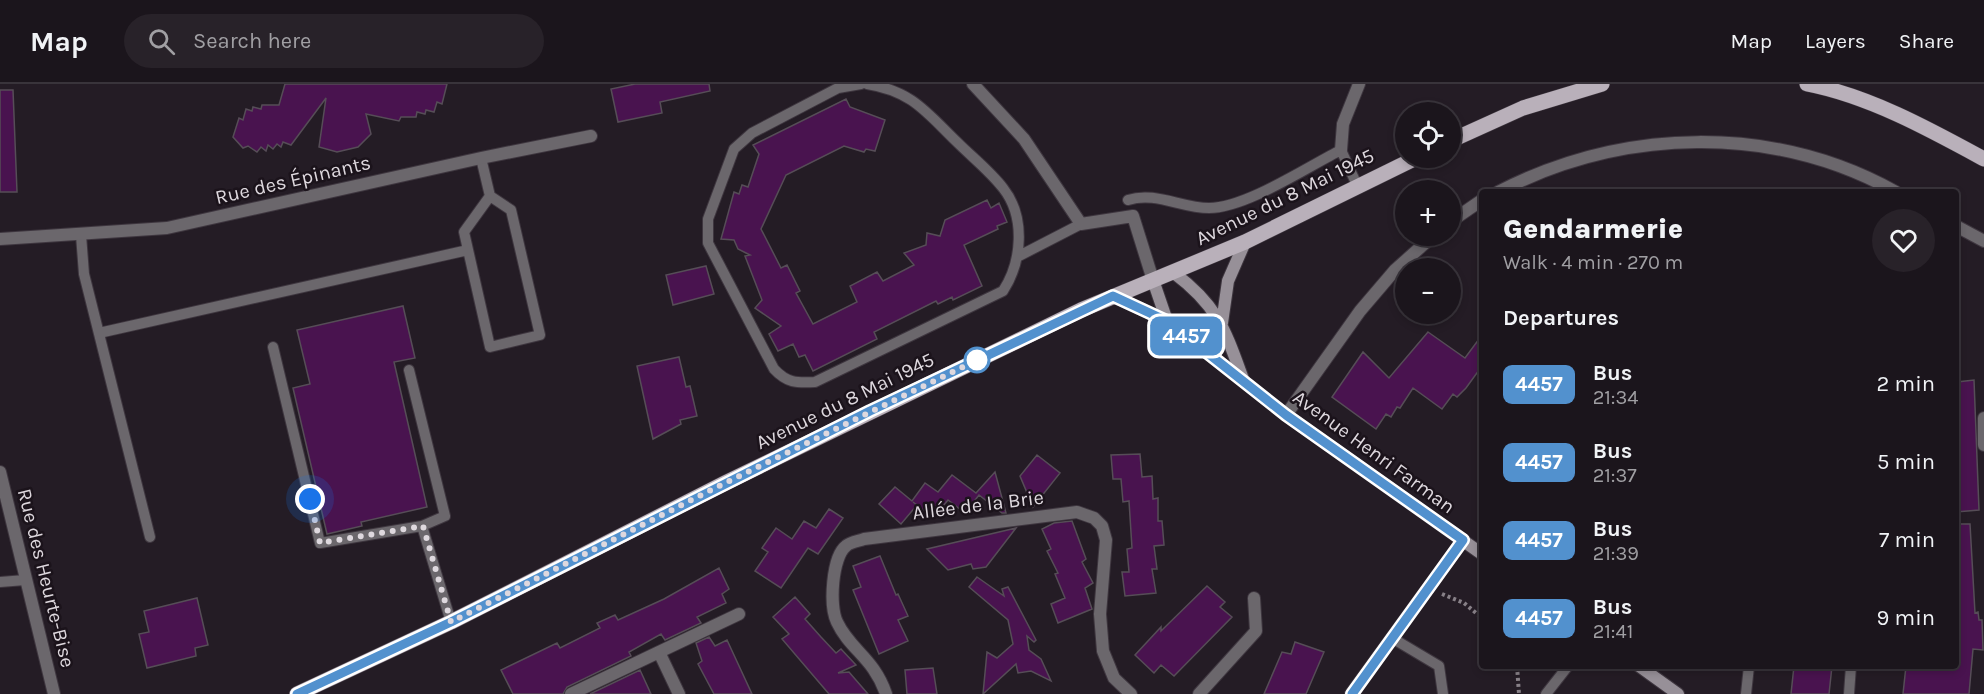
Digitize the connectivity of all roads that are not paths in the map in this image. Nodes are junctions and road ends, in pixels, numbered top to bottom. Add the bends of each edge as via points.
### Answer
1 (861, 84) edge
2 (867, 84) edge
3 (973, 84) edge
4 (1359, 84) edge
5 (1602, 84) edge
6 (1807, 84) edge
7 (889, 86) edge
8 (591, 136) dead end
9 (1461, 136) edge
10 (1341, 150) junction
11 (481, 158) junction
12 (1984, 159) edge
13 (1395, 168) edge
14 (1357, 185) junction
15 (1504, 189) edge
16 (1889, 189) edge
17 (490, 196) junction
18 (1128, 200) dead end
19 (1479, 202) edge
20 (1461, 214) edge
21 (1081, 224) junction
22 (1959, 228) edge
23 (81, 235) junction
24 (0, 239) edge
25 (1984, 241) edge
26 (1245, 242) junction
27 (1422, 246) edge
28 (468, 250) junction
29 (1019, 256) junction
30 (1174, 273) junction
31 (1153, 280) junction
32 (1113, 296) junction
33 (1167, 321) junction
34 (1222, 323) junction
35 (99, 333) junction
36 (273, 347) dead end
37 (409, 370) dead end
38 (1244, 380) junction
39 (1286, 415) junction
40 (1984, 418) edge
41 (1984, 445) edge
42 (0, 472) edge
43 (423, 526) junction
44 (150, 537) dead end
45 (1463, 540) junction
46 (1479, 552) edge
47 (25, 580) junction
48 (0, 582) edge
49 (1254, 598) dead end
50 (739, 614) dead end
51 (451, 622) junction
52 (1392, 638) junction
53 (659, 652) junction
54 (1566, 669) edge
55 (1643, 669) edge
56 (1749, 669) edge
57 (1851, 669) edge
58 (54, 694) edge
59 (297, 694) edge
60 (571, 694) edge
61 (679, 694) edge
62 (886, 694) edge
63 (1131, 694) edge
64 (1199, 694) edge
65 (1352, 694) edge
66 (1443, 694) edge
67 (1546, 694) edge
68 (1678, 694) edge
69 (1746, 694) edge
70 (1849, 694) edge

1 - 29 lane via 838,88 752,132 735,149 708,219 708,243 774,369 784,379 796,383 815,382 1003,291 1014,275
2 - 7 lane
3 - 21 street via 1024,139
4 - 10 street via 1343,124
5 - 9 main road via 1523,108
6 - 12 main road via 1864,101
7 - 29 lane via 913,99 1003,188 1016,216
8 - 11 street, Rue des Épinants
10 - 14 lane
10 - 18 lane via 1238,203 1211,208 1184,206 1143,195
11 - 17 lane
11 - 23 street, Rue des Épinants via 167,228
13 - 14 main road, Avenue du 8 Mai 1945
14 - 26 main road, Avenue du 8 Mai 1945
15 - 16 street via 1580,158 1636,145 1692,140 1762,146 1820,160
17 - 28 lane via 464,232
17 - 28 lane via 511,210 540,335 490,347
19 - 20 street
21 - 29 lane
21 - 31 street via 1133,216
22 - 25 street
23 - 24 street, Rue des Épinants
23 - 35 lane via 84,274
26 - 30 main road, Avenue du 8 Mai 1945
26 - 34 street, Avenue Henri Farman via 1228,281
27 - 39 street via 1360,311
28 - 35 lane
30 - 31 main road, Avenue du 8 Mai 1945
30 - 34 street, Avenue Henri Farman via 1203,297
31 - 32 main road, Avenue du 8 Mai 1945
31 - 33 street
32 - 33 street, Avenue Henri Farman
32 - 51 main road, Avenue du 8 Mai 1945 via 860,417
33 - 38 street, Avenue Henri Farman
34 - 38 street, Avenue Henri Farman
35 - 44 lane
36 - 43 lane via 320,543
37 - 43 lane via 445,516
38 - 39 street, Avenue Henri Farman
39 - 45 street, Avenue Henri Farman
40 - 41 street
42 - 47 street, Rue des Heurte-Bise
43 - 51 lane
45 - 46 street, Avenue Henri Farman
45 - 52 street
47 - 48 lane
47 - 58 street, Rue des Heurte-Bise
49 - 64 street via 1256,631
50 - 53 street
51 - 59 main road, Avenue du 8 Mai 1945
52 - 65 street
52 - 66 lane via 1439,666
53 - 60 street
53 - 61 street
54 - 67 lane
55 - 68 street
56 - 69 lane
57 - 70 lane
62 - 63 street, Allée de la Brie via 880,676 836,620 835,564 846,546 864,539 1077,512 1094,518 1102,526 1106,540 1100,614 1103,651 1114,678

